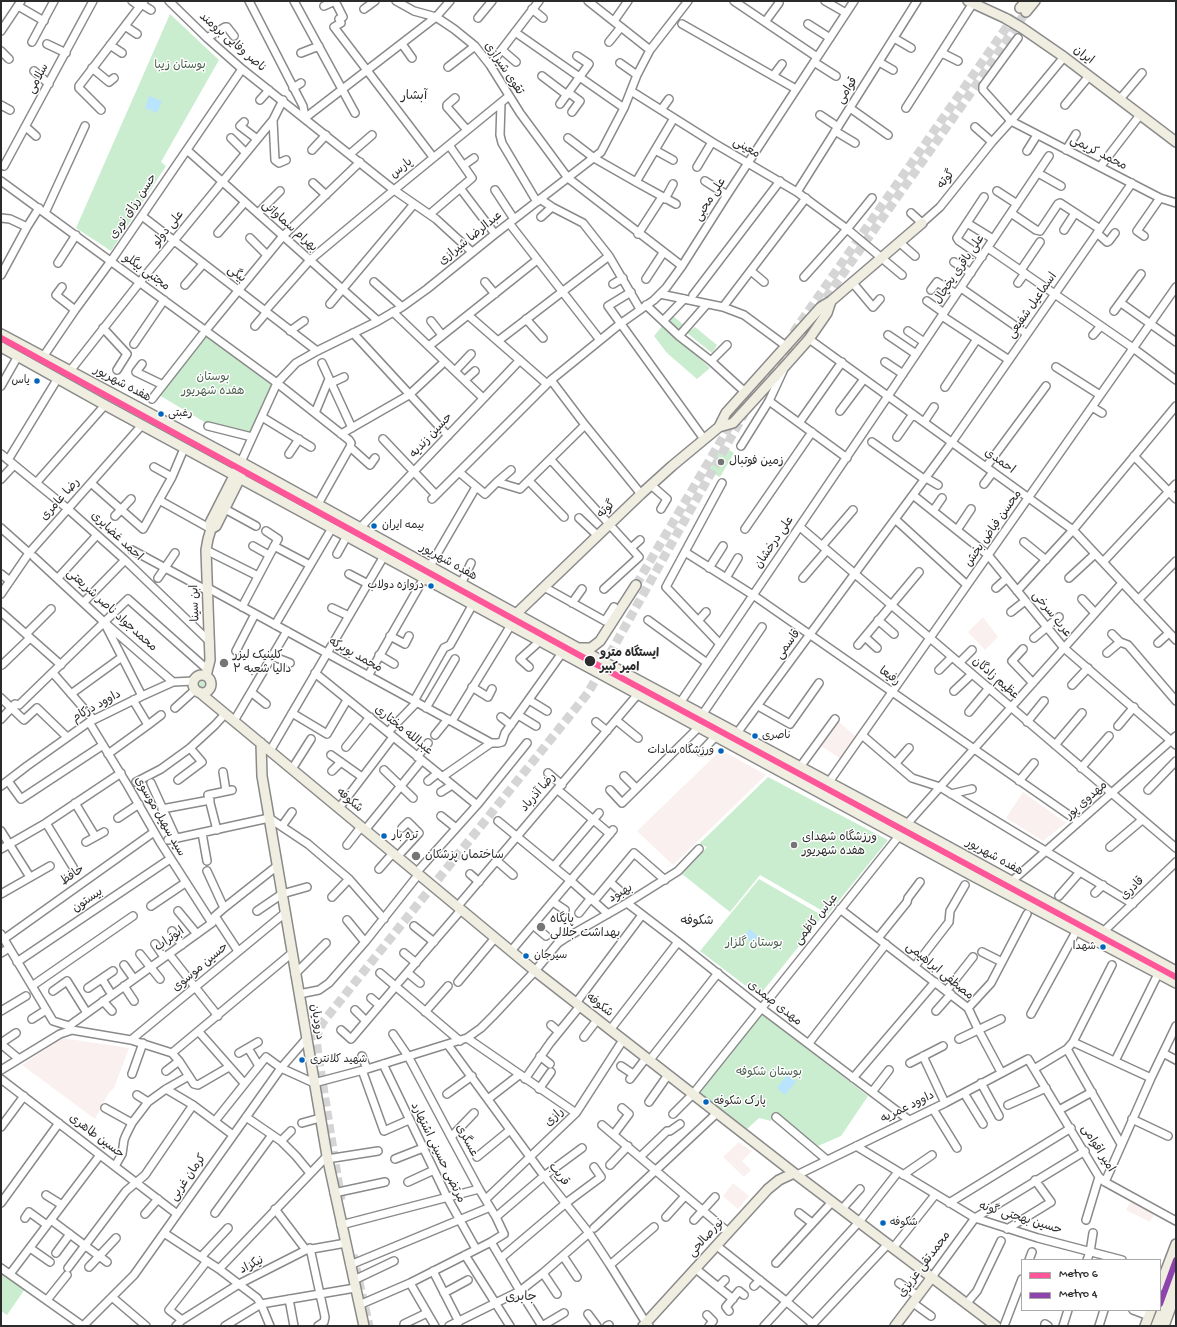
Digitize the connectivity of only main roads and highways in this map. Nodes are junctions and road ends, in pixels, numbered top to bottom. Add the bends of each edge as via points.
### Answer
1 (1035, 1) edge
2 (971, 2) edge
3 (1024, 7) tunnel mouth
4 (1176, 142) edge
5 (922, 222) road end
6 (831, 301) junction
7 (805, 325) junction
8 (1, 334) edge
9 (811, 335) junction
10 (1, 347) edge
11 (719, 428) junction
12 (241, 462) junction
13 (237, 477) junction
14 (211, 529) junction
15 (636, 584) tunnel mouth
16 (516, 614) junction
17 (578, 648) junction
18 (207, 673) junction
19 (196, 687) junction
20 (261, 744) junction
21 (907, 824) junction
22 (899, 836) junction
23 (1176, 971) edge
24 (1176, 983) edge
25 (795, 1174) junction
26 (1176, 1244) edge
27 (1163, 1271) edge
28 (1176, 1275) edge
29 (932, 1277) junction
30 (1161, 1281) edge
31 (1176, 1293) edge
32 (1150, 1313) edge
33 (990, 1324) edge
34 (646, 1325) edge
35 (364, 1326) edge
36 (895, 1326) edge
37 (1145, 1326) edge
38 (1156, 1326) edge
39 (1164, 1326) edge

1 - 3 main road
2 - 4 main road, ایران via 1010,20 1064,57
5 - 6 main road, گوته
6 - 7 main road, گوته via 821,307
6 - 9 main road, گوته via 827,313
7 - 9 main road via 810,326
7 - 11 main road, گوته via 726,413
8 - 12 main road, هفده شهریور
9 - 11 main road, گوته via 733,422
10 - 13 main road, هفده شهریور
11 - 16 main road, گوته via 641,494
12 - 13 main road
12 - 16 main road, هفده شهریور
13 - 14 main road, ابن سینا via 225,509 216,526
13 - 14 main road, ابن سینا via 210,523
13 - 22 main road, هفده شهریور
14 - 18 main road, ابن سینا via 206,550 210,642
15 - 17 main road via 600,641 591,648
16 - 17 main road, هفده شهریور
17 - 21 main road, هفده شهریور
18 - 19 main road via 198,676
18 - 19 main road via 211,683 209,688 205,692
19 - 20 main road, شکوفه
20 - 25 main road, شکوفه via 510,951
20 - 35 main road, درودیان via 262,776 327,1158
21 - 22 main road
21 - 23 main road, هفده شهریور
22 - 24 main road, هفده شهریور
25 - 29 main road, شکوفه
25 - 34 main road, نورصالحی via 779,1180 768,1189
26 - 27 main road
27 - 30 main road
28 - 38 main road
29 - 33 main road, شکوفه
29 - 36 main road, محمدتقی عزیزی
31 - 39 main road
32 - 37 main road

